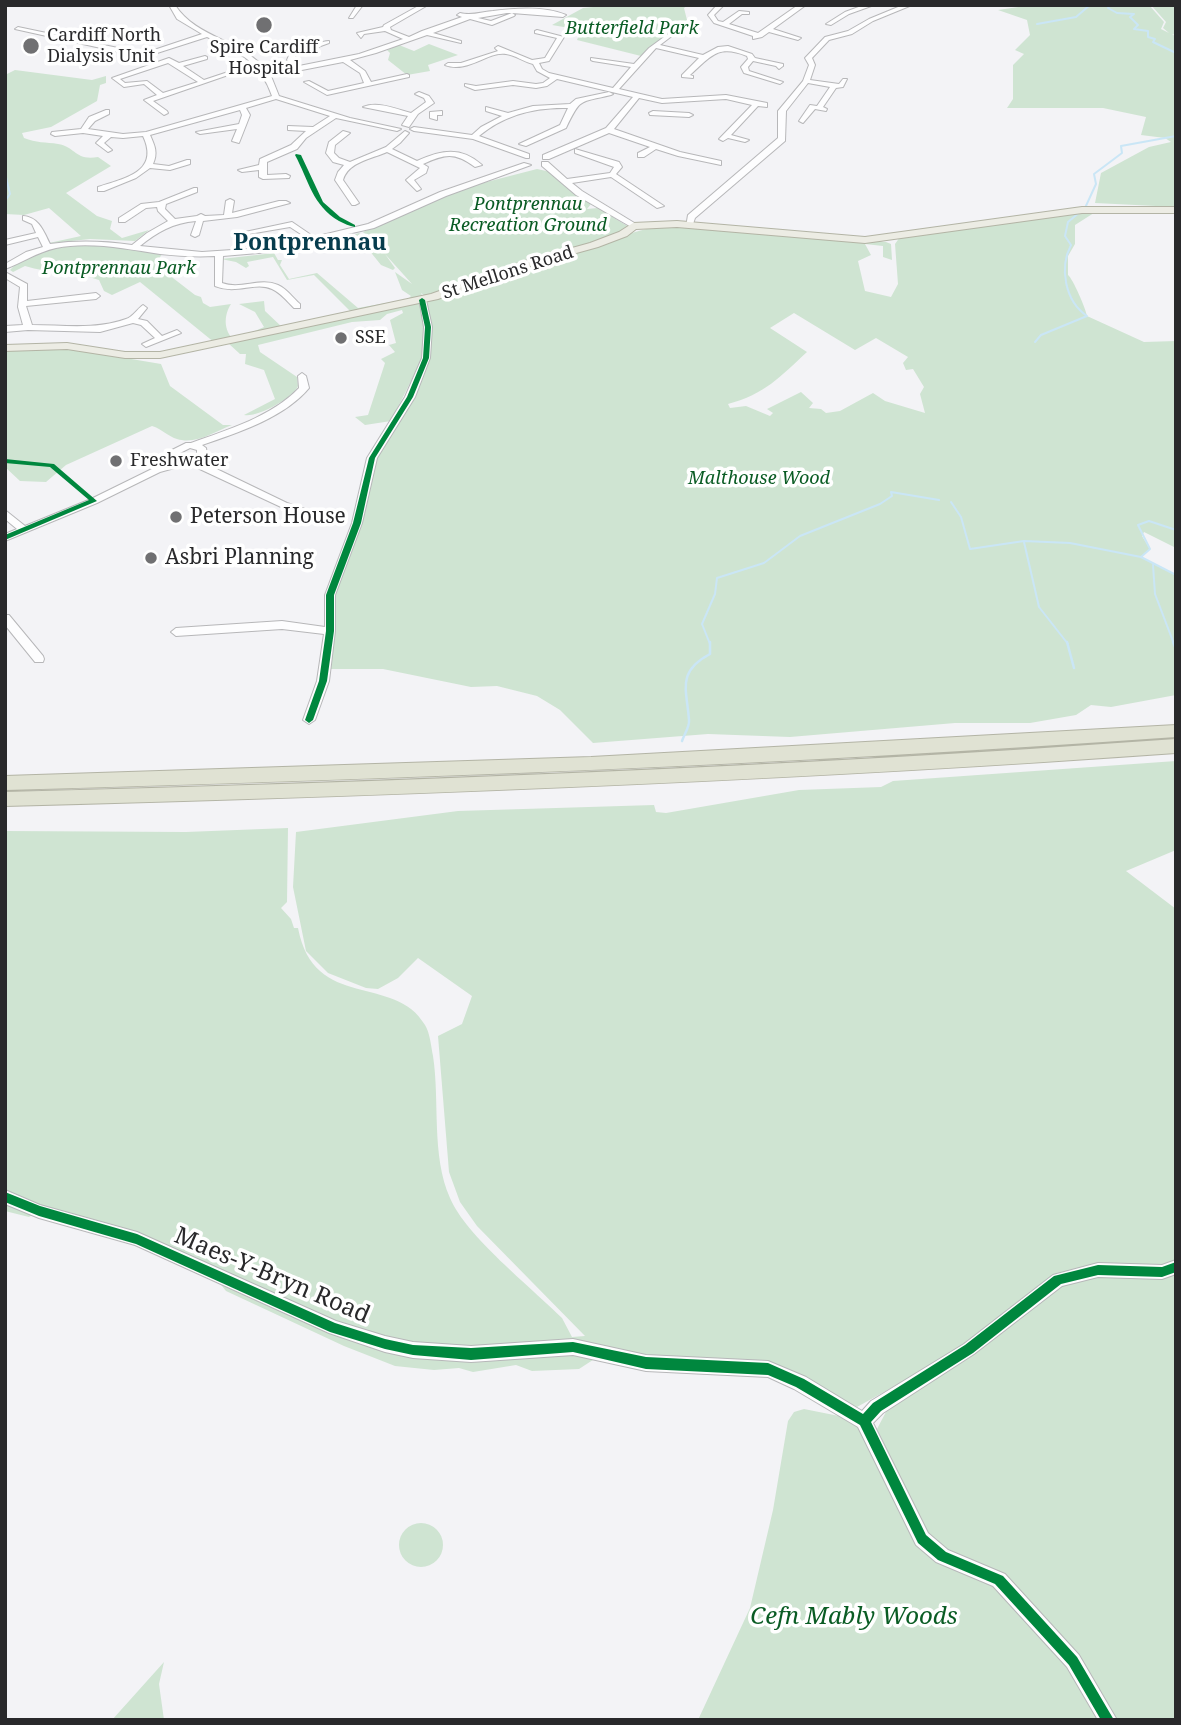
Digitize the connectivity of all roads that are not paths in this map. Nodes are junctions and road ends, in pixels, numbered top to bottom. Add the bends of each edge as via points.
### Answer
1 (360, 5) edge
2 (425, 5) edge
3 (803, 5) edge
4 (871, 5) edge
5 (909, 5) edge
6 (519, 6) edge
7 (723, 6) edge
8 (175, 7) edge
9 (857, 7) edge
10 (548, 11) junction
11 (747, 13) dead end
12 (459, 15) junction
13 (512, 15) dead end
14 (563, 15) dead end
15 (351, 17) dead end
16 (534, 20) dead end
17 (828, 24) dead end
18 (723, 25) junction
19 (18, 29) dead end
20 (386, 29) junction
21 (678, 30) dead end
22 (770, 30) junction
23 (424, 32) junction
24 (537, 32) dead end
25 (359, 33) dead end
26 (210, 34) junction
27 (761, 36) junction
28 (793, 37) dead end
29 (408, 39) junction
30 (753, 40) dead end
31 (459, 43) dead end
32 (655, 46) junction
33 (270, 51) dead end
34 (295, 52) junction
35 (332, 52) dead end
36 (142, 54) junction
37 (703, 57) junction
38 (205, 58) dead end
39 (599, 58) dead end
40 (343, 59) junction
41 (752, 59) junction
42 (536, 63) junction
43 (151, 65) junction
44 (180, 65) junction
45 (635, 66) junction
46 (779, 67) dead end
47 (297, 68) junction
48 (453, 69) dead end
49 (231, 73) dead end
50 (269, 75) junction
51 (407, 76) dead end
52 (556, 77) junction
53 (691, 77) dead end
54 (845, 79) dead end
55 (776, 80) dead end
56 (806, 81) junction
57 (203, 82) junction
58 (307, 82) dead end
59 (368, 84) junction
60 (834, 86) junction
61 (471, 88) dead end
62 (424, 94) dead end
63 (162, 95) junction
64 (609, 95) junction
65 (638, 96) junction
66 (276, 97) junction
67 (691, 99) junction
68 (372, 106) dead end
69 (572, 106) junction
70 (242, 107) junction
71 (420, 109) junction
72 (495, 109) dead end
73 (822, 109) joint
74 (106, 112) dead end
75 (164, 113) dead end
76 (660, 113) dead end
77 (412, 115) junction
78 (435, 115) dead end
79 (335, 116) junction
80 (510, 116) junction
81 (803, 121) dead end
82 (240, 127) junction
83 (291, 128) dead end
84 (315, 129) junction
85 (405, 129) junction
86 (609, 130) junction
87 (83, 131) junction
88 (200, 132) dead end
89 (346, 133) dead end
90 (55, 134) dead end
91 (109, 134) junction
92 (146, 134) junction
93 (474, 137) junction
94 (745, 140) dead end
95 (236, 141) dead end
96 (528, 143) dead end
97 (656, 146) junction
98 (108, 150) dead end
99 (390, 150) junction
100 (581, 154) dead end
101 (641, 155) dead end
102 (527, 161) junction
103 (546, 161) junction
104 (187, 162) dead end
105 (420, 162) junction
106 (718, 163) dead end
107 (349, 164) junction
108 (478, 165) dead end
109 (150, 166) junction
110 (262, 167) junction
111 (242, 170) dead end
112 (612, 175) junction
113 (286, 176) dead end
114 (568, 181) junction
115 (102, 190) dead end
116 (194, 190) dead end
117 (416, 190) dead end
118 (230, 201) dead end
119 (286, 203) dead end
120 (355, 203) dead end
121 (161, 204) junction
122 (660, 206) dead end
123 (1176, 210) edge
124 (201, 216) junction
125 (228, 216) junction
126 (26, 218) dead end
127 (122, 220) dead end
128 (173, 221) junction
129 (689, 225) junction
130 (634, 226) junction
131 (249, 232) dead end
132 (40, 233) junction
133 (195, 235) dead end
134 (308, 241) junction
135 (5, 243) edge
136 (134, 247) junction
137 (48, 248) junction
138 (219, 254) junction
139 (5, 267) edge
140 (5, 274) edge
141 (96, 296) dead end
142 (422, 300) junction
143 (22, 304) junction
144 (296, 306) dead end
145 (143, 308) dead end
146 (134, 320) junction
147 (28, 327) junction
148 (5, 329) edge
149 (177, 333) dead end
150 (161, 339) junction
151 (146, 344) dead end
152 (5, 348) edge
153 (302, 376) dead end
154 (176, 448) junction
155 (195, 454) junction
156 (208, 467) joint
157 (157, 470) junction
158 (284, 505) junction
159 (302, 511) dead end
160 (5, 513) edge
161 (278, 516) dead end
162 (24, 530) junction
163 (5, 538) edge
164 (5, 618) edge
165 (330, 631) junction
166 (176, 632) dead end
167 (40, 659) dead end
168 (309, 720) dead end
169 (1176, 731) edge
170 (1176, 746) edge
171 (5, 774) edge
172 (5, 783) edge
173 (324, 783) junction
174 (5, 799) edge
175 (5, 808) edge
176 (5, 1197) edge
177 (1176, 1267) edge
178 (864, 1420) junction
179 (1108, 1720) edge

1 - 15 street
2 - 20 street via 389,23
3 - 22 street
4 - 9 street
5 - 56 street via 850,33 827,38 808,56 813,65
6 - 10 street
6 - 12 street
7 - 18 street via 711,15
8 - 26 street via 189,24
9 - 17 street
10 - 14 street
10 - 16 street
11 - 18 street via 741,12
12 - 13 street via 492,23
12 - 23 street
18 - 27 street
19 - 36 street
20 - 25 street
20 - 29 street
21 - 32 street
22 - 27 street
22 - 28 street
23 - 29 street
23 - 31 street
24 - 42 street via 565,38 550,59
26 - 36 street
26 - 50 street via 249,56
27 - 30 street
29 - 40 street
32 - 37 street
32 - 45 street
33 - 34 street
34 - 35 street via 323,42
34 - 47 street via 290,58
36 - 43 street
37 - 41 street via 723,48 747,53
37 - 53 street via 684,76
38 - 44 street
39 - 45 street
40 - 47 street
40 - 59 street via 363,72
41 - 46 street
41 - 55 street via 744,67 746,72
42 - 48 street via 501,49
42 - 52 street via 541,72
43 - 44 street via 169,60
43 - 63 street via 115,78 124,85 145,82
44 - 57 street
45 - 64 street
47 - 50 street
49 - 57 street
50 - 66 street
51 - 59 street
52 - 61 street via 541,86 505,83
52 - 64 street
54 - 60 street via 841,86
56 - 60 street
56 - 129 street via 782,111 782,139 691,217
57 - 63 street
58 - 59 street via 327,93
60 - 73 street
62 - 71 street via 430,103
63 - 75 street via 148,101
64 - 65 street
64 - 69 street
65 - 67 street
65 - 86 street
66 - 70 street
66 - 79 street
67 - 76 street via 694,108 687,118
67 - 94 street via 726,97 760,104 725,137
68 - 77 street
69 - 80 street via 536,106
69 - 96 street via 567,127
70 - 82 street via 246,115
70 - 92 street
71 - 77 street
71 - 78 street
72 - 80 street
73 - 81 street via 813,107
74 - 87 street via 94,117
77 - 85 street
79 - 84 street
79 - 85 street
80 - 93 street
82 - 88 street
82 - 95 street
83 - 84 street
84 - 110 street via 294,147 265,160
85 - 93 street
85 - 99 street
86 - 97 street
86 - 103 street
87 - 90 street
87 - 91 street
89 - 107 street via 330,153
91 - 92 street
91 - 98 street via 100,143
92 - 109 street via 155,155
93 - 102 street
97 - 101 street
97 - 106 street via 704,163
99 - 105 street
99 - 107 street
100 - 112 street via 616,164
102 - 103 street
102 - 134 street via 372,226
103 - 114 street
104 - 109 street
105 - 108 street via 454,152
105 - 117 street via 424,169 410,180
107 - 120 street via 339,177
109 - 115 street
110 - 111 street
110 - 113 street via 263,177
112 - 114 street
112 - 122 street
114 - 130 street
116 - 121 street
118 - 125 street
119 - 125 street
121 - 127 street via 144,206
121 - 128 street via 163,213
123 - 129 main road, St Mellons Road via 1082,210 865,240
124 - 125 street
124 - 128 street
124 - 133 street
126 - 132 street
128 - 136 street
129 - 130 main road, St Mellons Road
130 - 142 main road, St Mellons Road via 584,248
131 - 134 street via 287,223 296,225
132 - 135 street
132 - 137 street
134 - 138 street via 285,248
136 - 137 street via 88,242
136 - 138 street
137 - 139 street
138 - 144 street via 218,284 233,289 274,286
140 - 143 street via 24,286
141 - 143 street
142 - 152 main road, St Mellons Road via 160,355 67,346
142 - 165 street via 428,327 426,358 410,397 372,458 357,523 330,595
143 - 147 street
145 - 146 street
146 - 147 street via 100,329
146 - 150 street
147 - 148 street
149 - 150 street
150 - 151 street
153 - 155 street via 305,385 300,394
154 - 155 street
154 - 155 street via 177,460
154 - 157 street
155 - 156 street
155 - 157 street
156 - 158 street
157 - 162 street
158 - 159 street
158 - 161 street
160 - 162 street
162 - 163 street
164 - 167 street
165 - 166 street via 282,625
165 - 168 street via 323,681
169 - 173 highway
170 - 173 highway via 891,767
171 - 173 highway via 166,770
172 - 173 highway
173 - 174 highway
173 - 175 highway via 153,804
176 - 178 street, Maes-Y-Bryn Road via 137,1238 334,1328 385,1345 471,1354 573,1347 646,1363 768,1369
177 - 178 street via 1162,1272 1098,1270 1058,1280 969,1349
178 - 179 street via 922,1539 942,1556 999,1580 1073,1661

